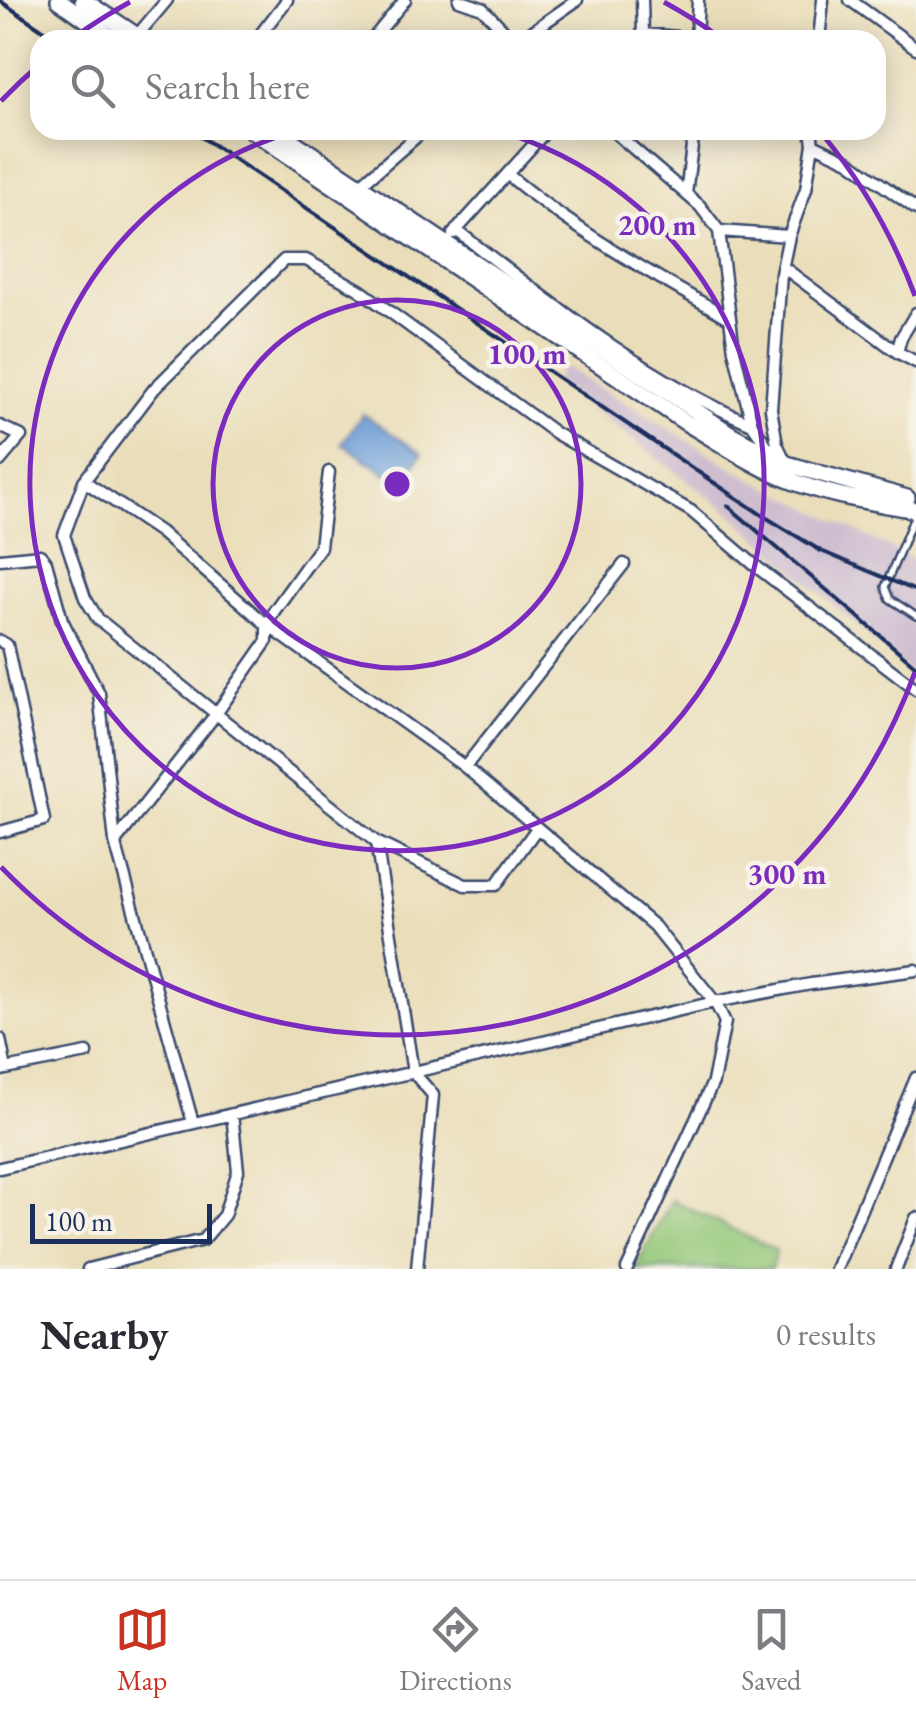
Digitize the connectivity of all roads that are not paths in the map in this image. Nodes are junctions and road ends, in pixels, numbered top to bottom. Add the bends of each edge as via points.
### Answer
1 (60, 0) edge
2 (82, 0) edge
3 (166, 0) edge
4 (287, 0) edge
5 (406, 0) edge
6 (459, 0) edge
7 (577, 0) edge
8 (642, 0) edge
9 (698, 0) edge
10 (823, 0) edge
11 (850, 0) edge
12 (101, 30) edge
13 (125, 30) edge
14 (144, 30) edge
15 (264, 30) edge
16 (380, 30) edge
17 (505, 30) edge
18 (531, 30) edge
19 (643, 30) edge
20 (696, 30) edge
21 (820, 30) edge
22 (916, 48) edge
23 (285, 140) edge
24 (412, 140) edge
25 (538, 140) edge
26 (624, 140) edge
27 (693, 140) edge
28 (812, 140) edge
29 (813, 144) junction
30 (507, 174) junction
31 (354, 190) junction
32 (686, 194) junction
33 (916, 209) edge
34 (456, 230) junction
35 (719, 231) junction
36 (789, 236) junction
37 (439, 248) junction
38 (784, 267) junction
39 (916, 314) edge
40 (729, 318) junction
41 (897, 352) junction
42 (916, 362) edge
43 (752, 424) junction
44 (0, 426) edge
45 (0, 461) edge
46 (783, 467) junction
47 (329, 472) dead end
48 (84, 481) junction
49 (916, 500) edge
50 (916, 511) edge
51 (0, 559) edge
52 (624, 564) dead end
53 (916, 616) edge
54 (267, 626) junction
55 (0, 641) edge
56 (916, 689) edge
57 (216, 714) junction
58 (465, 767) junction
59 (537, 828) junction
60 (0, 832) edge
61 (116, 842) junction
62 (376, 842) junction
63 (916, 970) edge
64 (715, 1002) junction
65 (0, 1040) edge
66 (87, 1053) dead end
67 (3, 1070) edge
68 (413, 1072) junction
69 (916, 1078) edge
70 (232, 1114) junction
71 (193, 1123) junction
72 (0, 1168) edge
73 (916, 1218) edge
74 (88, 1269) edge
75 (418, 1269) edge
76 (627, 1269) edge
77 (836, 1269) edge
78 (896, 1269) edge

1 - 12 main road
2 - 13 main road
3 - 14 street
4 - 15 street
5 - 16 street
6 - 17 street via 482,8
7 - 18 street
8 - 19 street
9 - 20 street
10 - 21 street
11 - 22 street
23 - 31 main road
24 - 31 street
25 - 30 street
26 - 32 street
27 - 32 street
28 - 29 street
29 - 33 street
29 - 36 street
30 - 34 street
30 - 40 street via 627,260
31 - 37 main road
32 - 35 street
34 - 37 street
34 - 43 street via 567,316 716,409
35 - 36 street
35 - 40 street
36 - 38 street
37 - 46 main road
37 - 46 main road via 685,422
38 - 41 street
38 - 46 street via 771,409
39 - 41 street
40 - 43 street
41 - 42 street
43 - 46 street
44 - 45 street via 22,436
46 - 49 main road
46 - 50 main road via 854,499
47 - 54 street via 320,547
48 - 54 street via 160,532
48 - 56 street via 154,389 284,260 306,260 360,290 555,433 691,511
48 - 57 street via 64,534 85,598 98,619
50 - 53 lane via 884,587
51 - 61 street via 40,555 46,562 62,620 99,693
52 - 58 street
54 - 57 street via 266,641
54 - 58 street
55 - 60 street via 7,645 44,820
57 - 61 street
57 - 62 street
58 - 59 street
59 - 62 street via 496,885 465,885
59 - 64 street via 654,926
61 - 71 street
62 - 68 street
63 - 64 street
64 - 68 street
64 - 76 street via 726,1022 713,1082
65 - 67 street
66 - 67 street
68 - 70 street
68 - 75 street via 433,1095
69 - 77 street
70 - 71 street
70 - 74 street via 238,1171 224,1215 203,1240
71 - 72 street
73 - 78 street

